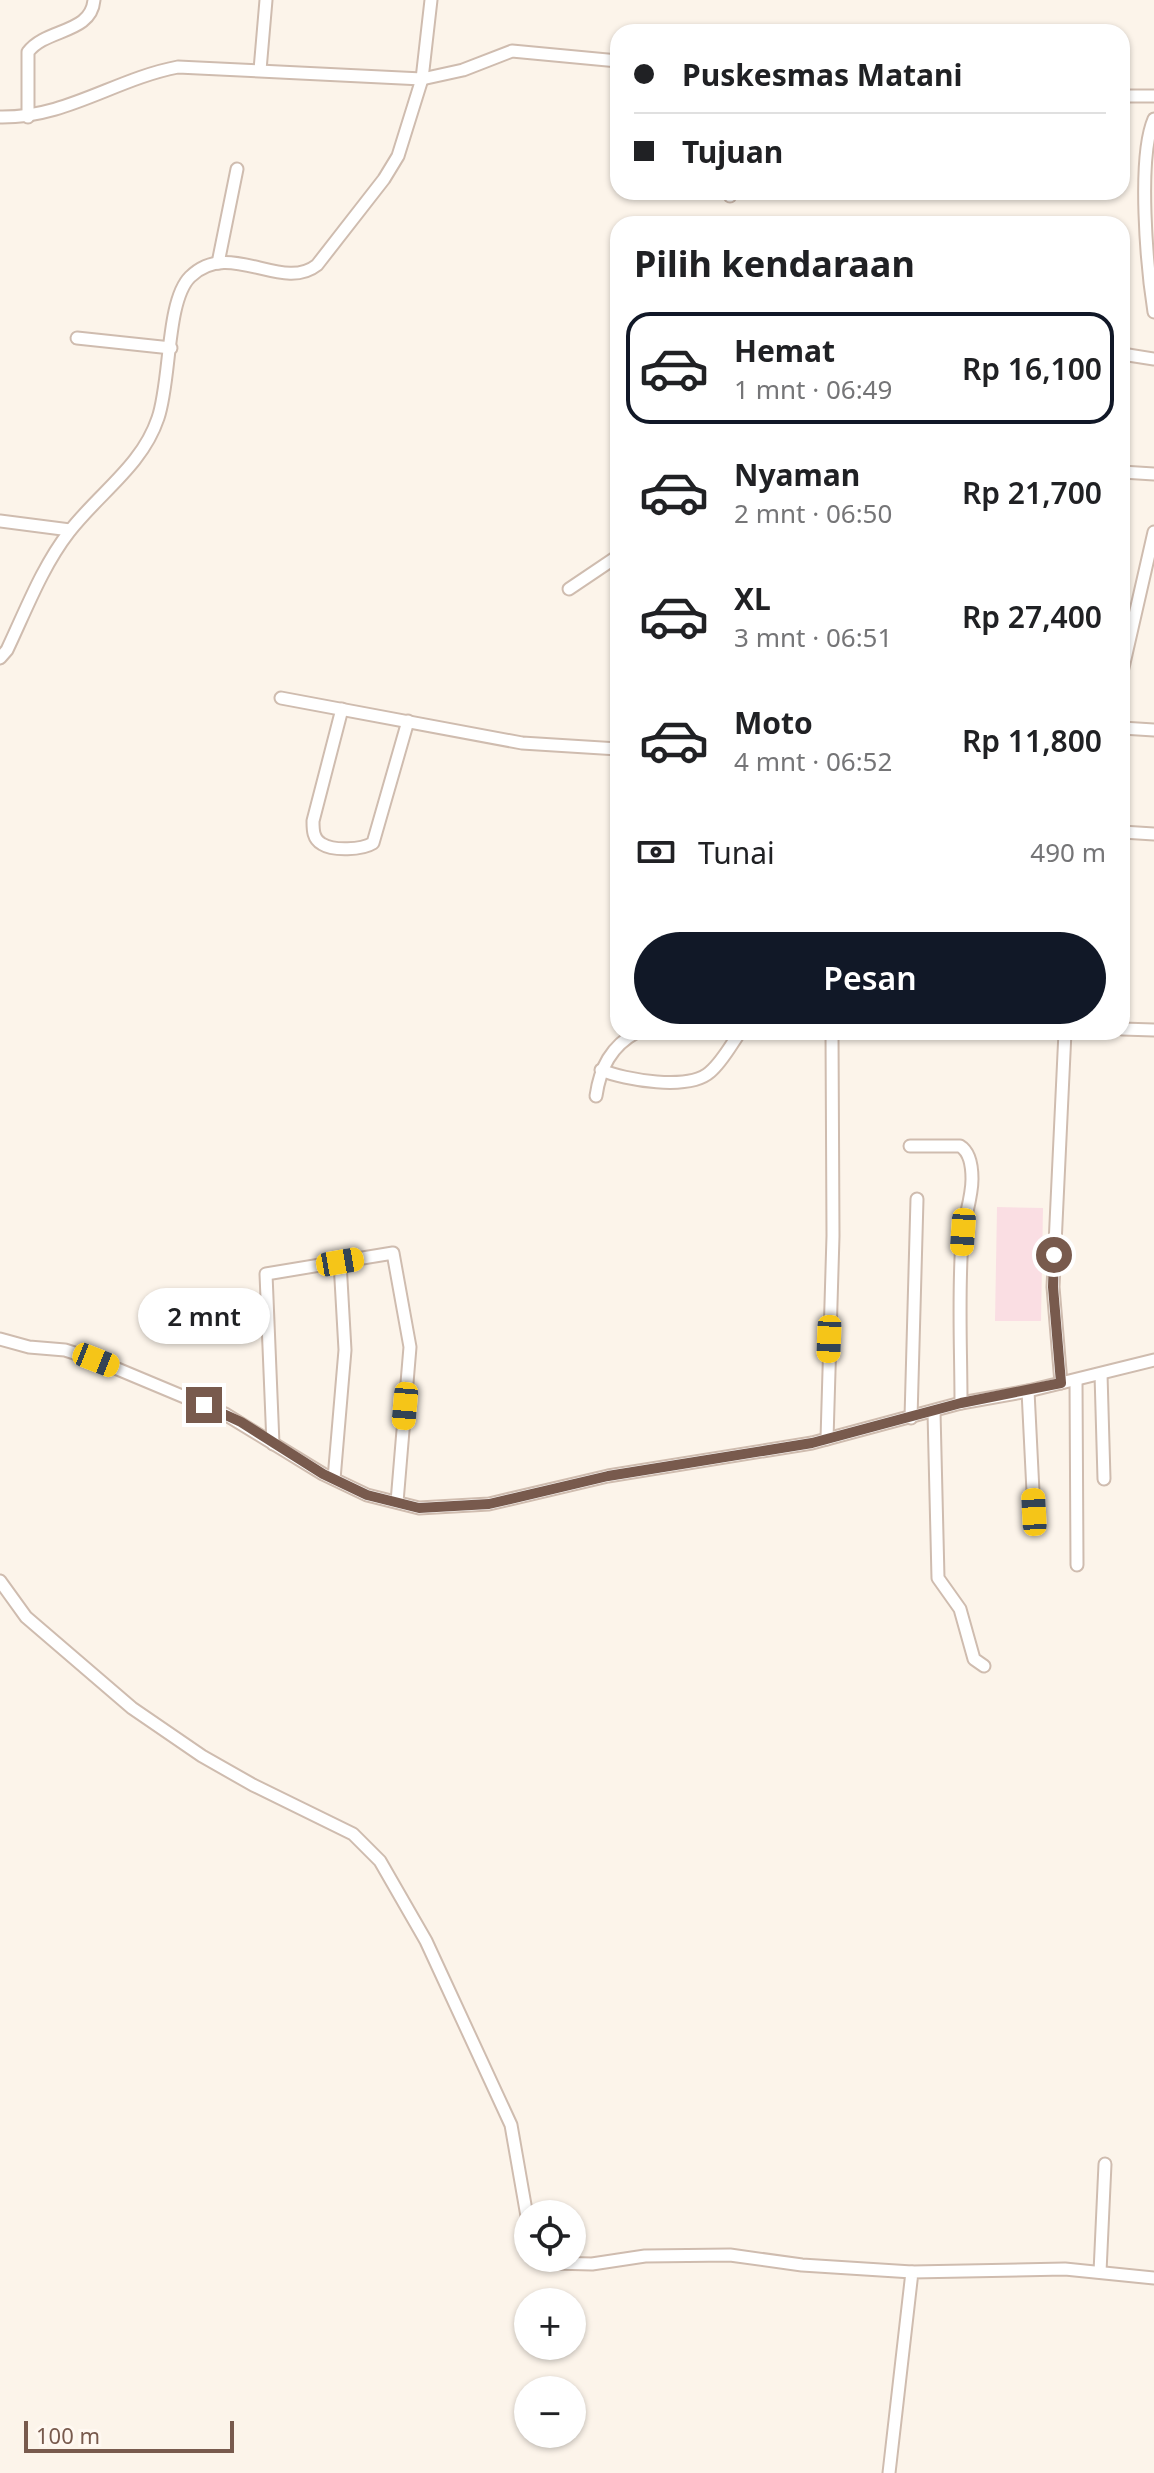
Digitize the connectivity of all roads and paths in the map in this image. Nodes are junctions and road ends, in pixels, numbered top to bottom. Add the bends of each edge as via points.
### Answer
1 (94, 0) edge
2 (266, 0) edge
3 (431, 0) edge
4 (610, 60) edge
5 (260, 70) junction
6 (422, 79) junction
7 (1130, 96) edge
8 (1154, 96) edge
9 (0, 117) edge
10 (28, 117) junction
11 (1154, 119) edge
12 (237, 169) dead end
13 (218, 263) junction
14 (1154, 312) edge
15 (77, 338) dead end
16 (171, 348) junction
17 (1130, 355) edge
18 (1154, 359) edge
19 (1130, 472) edge
20 (1154, 474) edge
21 (0, 521) edge
22 (70, 530) junction
23 (1154, 532) edge
24 (610, 561) edge
25 (569, 589) dead end
26 (1130, 637) edge
27 (0, 658) edge
28 (281, 698) dead end
29 (342, 709) junction
30 (408, 721) junction
31 (1130, 728) edge
32 (1154, 730) edge
33 (610, 748) edge
34 (1130, 833) edge
35 (1152, 835) edge
36 (1130, 1029) edge
37 (1154, 1030) edge
38 (627, 1040) edge
39 (734, 1040) edge
40 (832, 1040) edge
41 (1065, 1040) edge
42 (601, 1070) junction
43 (596, 1096) dead end
44 (910, 1146) dead end
45 (917, 1199) dead end
46 (340, 1262) junction
47 (0, 1339) edge
48 (1154, 1360) edge
49 (1101, 1374) junction
50 (1076, 1380) junction
51 (1061, 1383) junction
52 (1028, 1391) junction
53 (961, 1403) junction
54 (934, 1412) junction
55 (911, 1418) junction
56 (827, 1439) junction
57 (273, 1444) junction
58 (334, 1479) junction
59 (1104, 1479) dead end
60 (397, 1502) junction
61 (1034, 1512) dead end
62 (1077, 1565) dead end
63 (0, 1581) edge
64 (984, 1666) dead end
65 (1105, 2164) dead end
66 (524, 2200) edge
67 (586, 2264) edge
68 (912, 2272) junction
69 (1100, 2272) junction
70 (1154, 2278) edge
71 (889, 2473) edge

1 - 10 street via 85,20 28,52
2 - 5 street
3 - 6 street
4 - 6 street via 512,51
5 - 6 street
5 - 10 street via 178,67
6 - 13 street via 398,156 317,265 292,274
7 - 8 street
9 - 10 street
11 - 14 street via 1146,185 1147,266
12 - 13 street
13 - 16 street via 190,277 179,293
15 - 16 street
16 - 22 street via 166,389 147,443
17 - 18 street
19 - 20 street
21 - 22 street
22 - 27 street via 46,565
23 - 26 street
24 - 25 street
28 - 29 street
29 - 30 street
29 - 30 street via 313,821 320,844 333,848 373,843
30 - 33 street via 522,743
31 - 32 street
34 - 35 street
36 - 37 street
38 - 42 street
39 - 42 street via 710,1072 698,1079 673,1082
40 - 56 street
41 - 51 street via 1053,1287
42 - 43 street
44 - 53 street via 960,1146 972,1174 960,1269
45 - 55 street
46 - 57 street via 266,1274
46 - 58 street via 345,1350
46 - 60 street via 393,1253 410,1347
47 - 57 street via 96,1360 225,1414
48 - 49 street
49 - 50 street
49 - 59 street
50 - 51 street
50 - 62 street
51 - 52 street
52 - 53 street
52 - 61 street
53 - 54 street
54 - 55 street
54 - 64 street via 938,1578 960,1609 974,1659
55 - 56 street
56 - 60 street via 608,1476 489,1504 419,1508
57 - 58 street
58 - 60 street
63 - 66 street via 26,1617 132,1708 202,1756 353,1834 380,1861 426,1941 511,2125
65 - 69 street
67 - 68 street via 645,2256 730,2255
68 - 69 street
68 - 71 street
69 - 70 street

